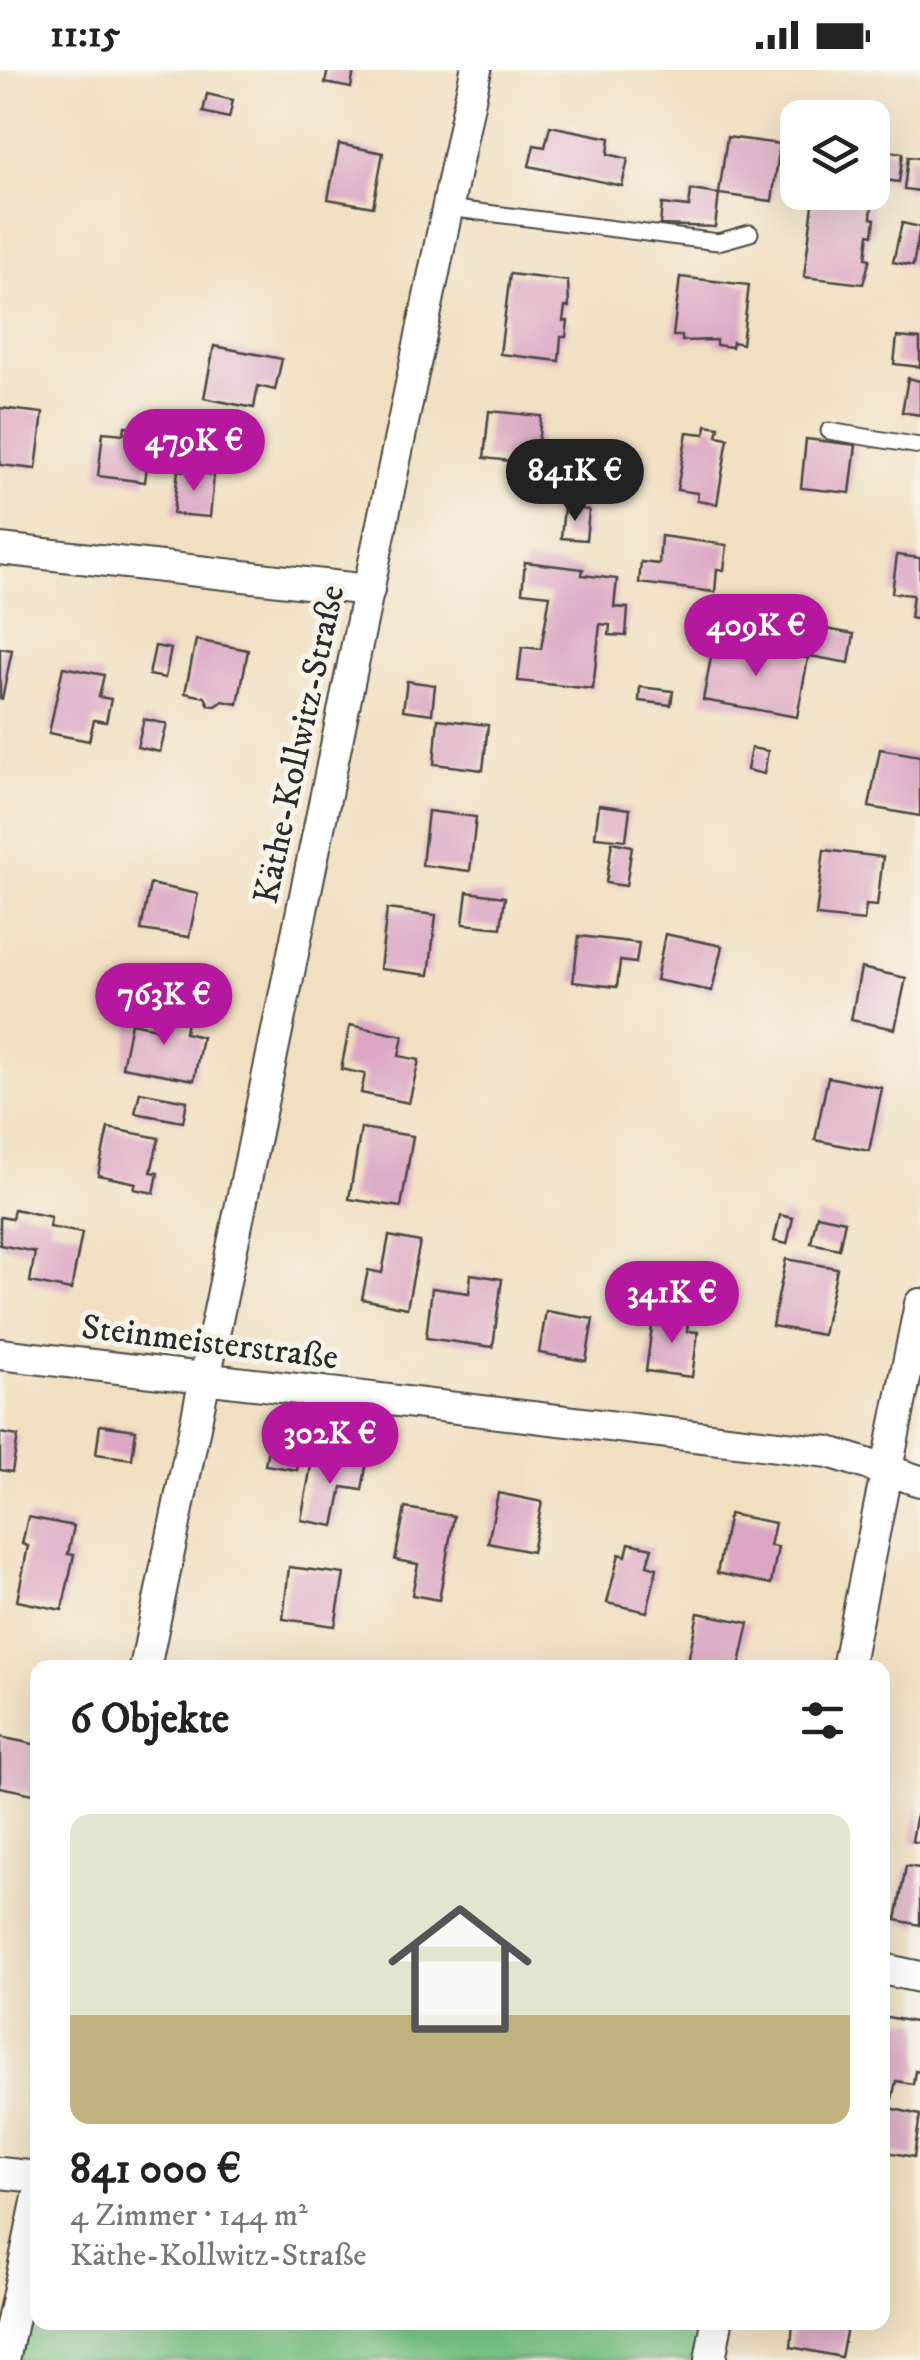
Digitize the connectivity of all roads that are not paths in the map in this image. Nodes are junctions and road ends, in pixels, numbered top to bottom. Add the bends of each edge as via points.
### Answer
1 (476, 70) edge
2 (448, 208) junction
3 (750, 232) dead end
4 (828, 431) dead end
5 (920, 446) edge
6 (0, 550) edge
7 (369, 590) junction
8 (920, 1304) edge
9 (0, 1354) edge
10 (203, 1378) junction
11 (886, 1469) junction
12 (920, 1481) edge
13 (146, 1660) edge
14 (850, 1660) edge
15 (890, 1970) edge
16 (920, 1976) edge
17 (0, 2172) edge
18 (30, 2176) edge
19 (30, 2235) edge
20 (716, 2330) edge
21 (4, 2360) edge
22 (710, 2360) edge

1 - 2 street, Käthe-Kollwitz-Straße
2 - 3 lane via 718,242
2 - 7 street, Käthe-Kollwitz-Straße
4 - 5 lane
6 - 7 street
7 - 10 street, Käthe-Kollwitz-Straße
8 - 11 street
9 - 10 street, Steinmeisterstraße
10 - 11 street, Steinmeisterstraße via 829,1452
10 - 13 street, Käthe-Kollwitz-Straße
11 - 12 street, Steinmeisterstraße
11 - 14 street
15 - 16 street
17 - 18 street
19 - 21 street
20 - 22 street

